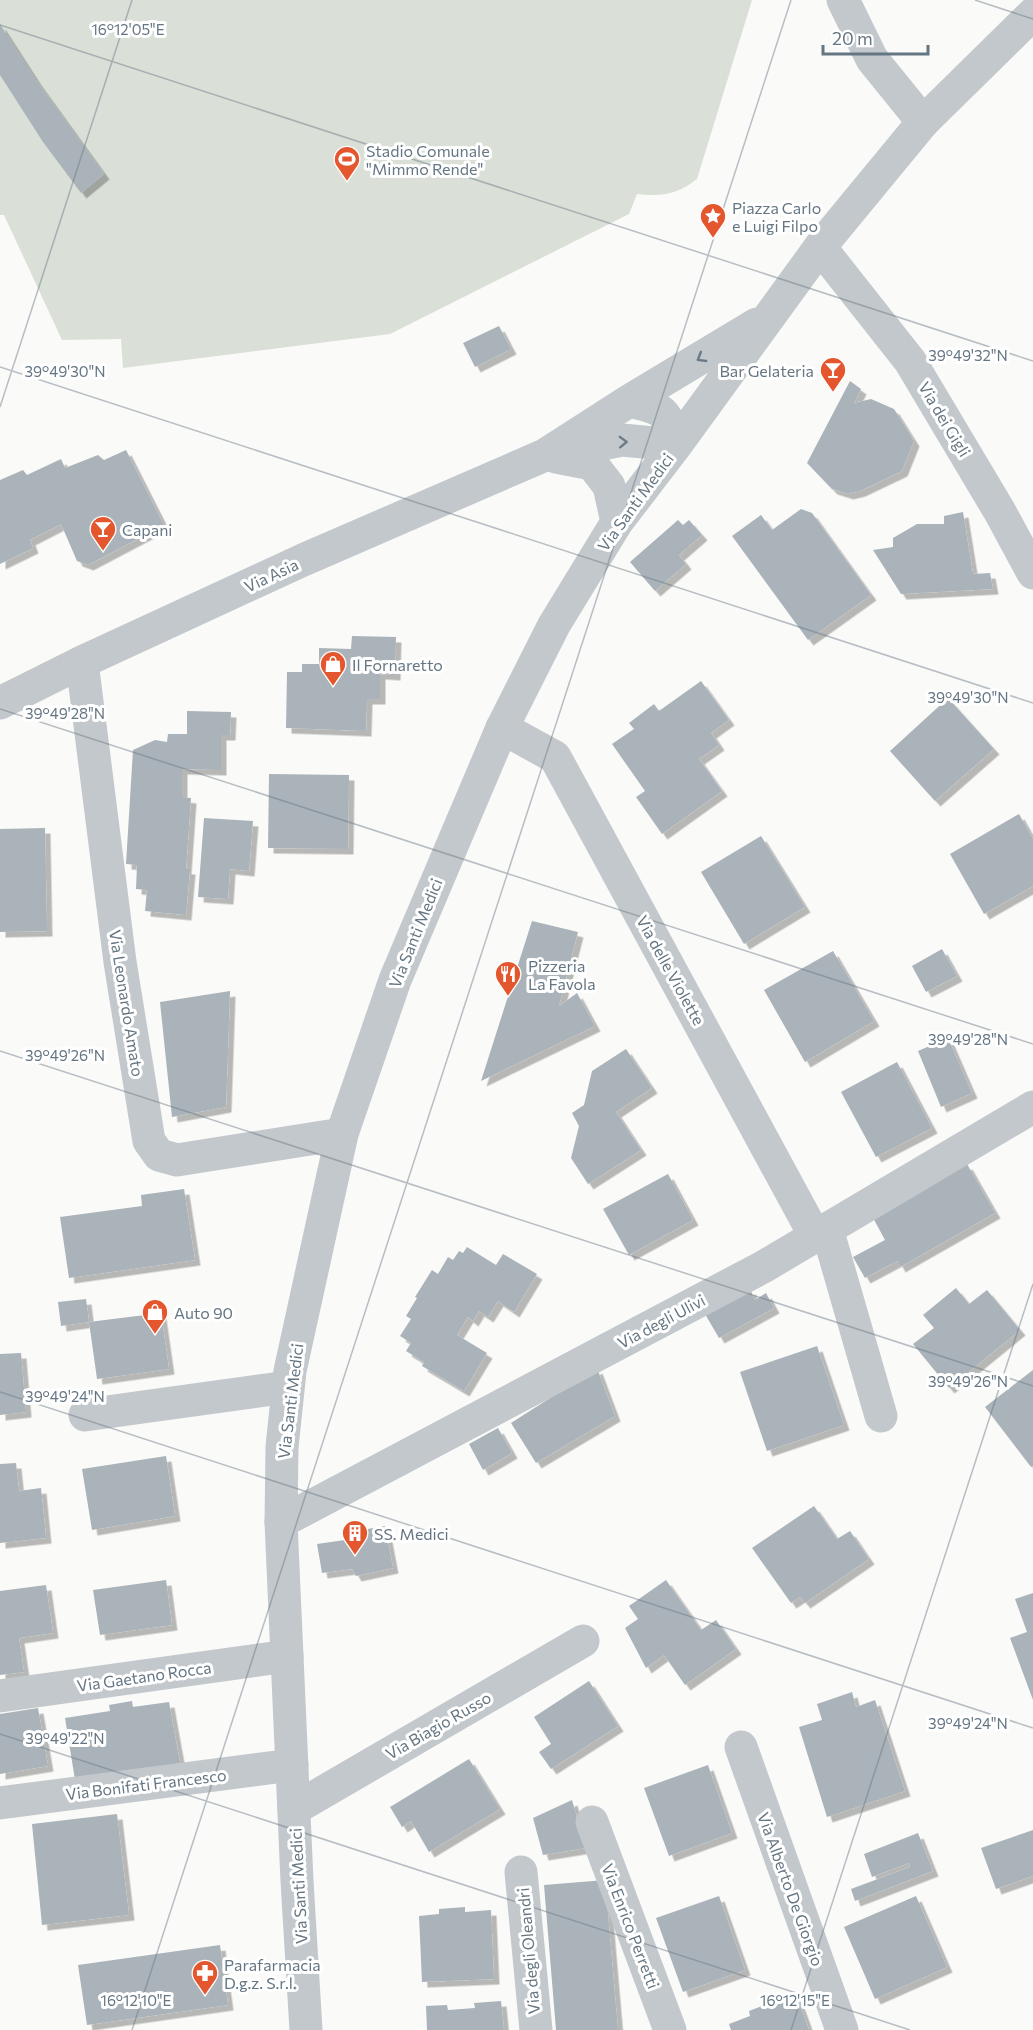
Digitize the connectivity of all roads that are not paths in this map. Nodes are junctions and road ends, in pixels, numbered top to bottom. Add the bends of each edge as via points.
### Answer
1 (843, 0) edge
2 (1031, 22) edge
3 (923, 122) junction
4 (820, 247) junction
5 (769, 317) junction
6 (629, 401) junction
7 (676, 445) junction
8 (545, 455) junction
9 (617, 522) junction
10 (1033, 573) edge
11 (82, 662) junction
12 (0, 704) edge
13 (502, 728) junction
14 (1033, 1107) edge
15 (342, 1134) junction
16 (821, 1232) junction
17 (288, 1387) junction
18 (85, 1415) dead end
19 (881, 1416) dead end
20 (281, 1522) junction
21 (583, 1641) dead end
22 (287, 1656) junction
23 (0, 1696) edge
24 (741, 1747) dead end
25 (292, 1765) junction
26 (0, 1803) edge
27 (294, 1809) junction
28 (592, 1822) dead end
29 (521, 1872) dead end
30 (306, 2030) edge
31 (536, 2030) edge
32 (670, 2030) edge
33 (842, 2030) edge

1 - 3 street via 872,59
2 - 3 street, Via Santi Medici
3 - 4 street, Via Santi Medici
4 - 5 street, Via Santi Medici
4 - 10 street, Via dei Gigli via 910,360
5 -> 6 street, Via Asia
5 - 7 street, Via Santi Medici
6 - 7 street via 655,407 669,420
6 - 8 street, Via Asia
8 -> 7 street, Via Asia via 622,440
7 - 9 street, Via Santi Medici
8 - 9 street via 592,464 609,486
8 - 11 street, Via Asia
9 - 13 street, Via Santi Medici via 554,625
11 - 12 street, Via Asia
11 - 15 street, Via Leonardo Amato via 120,962 149,1141 159,1155 177,1160
13 - 15 street, Via Santi Medici via 395,980
13 - 16 street, Via delle Violette via 555,757
14 - 16 street, Via degli Ulivi
15 - 17 street, Via Santi Medici
16 - 19 street, Via delle Violette
16 - 20 street, Via degli Ulivi via 763,1267
17 - 18 street
17 - 20 street, Via Santi Medici
20 - 22 street, Via Santi Medici
21 - 27 street, Via Biagio Russo
22 - 23 street, Via Gaetano Rocca
22 - 25 street, Via Santi Medici
24 - 33 street, Via Alberto De Giorgio
25 - 26 street, Via Bonifati Francesco
25 - 27 street, Via Santi Medici
27 - 30 street, Via Santi Medici
28 - 32 street, Via Enrico Perretti
29 - 31 street, Via degli Oleandri

